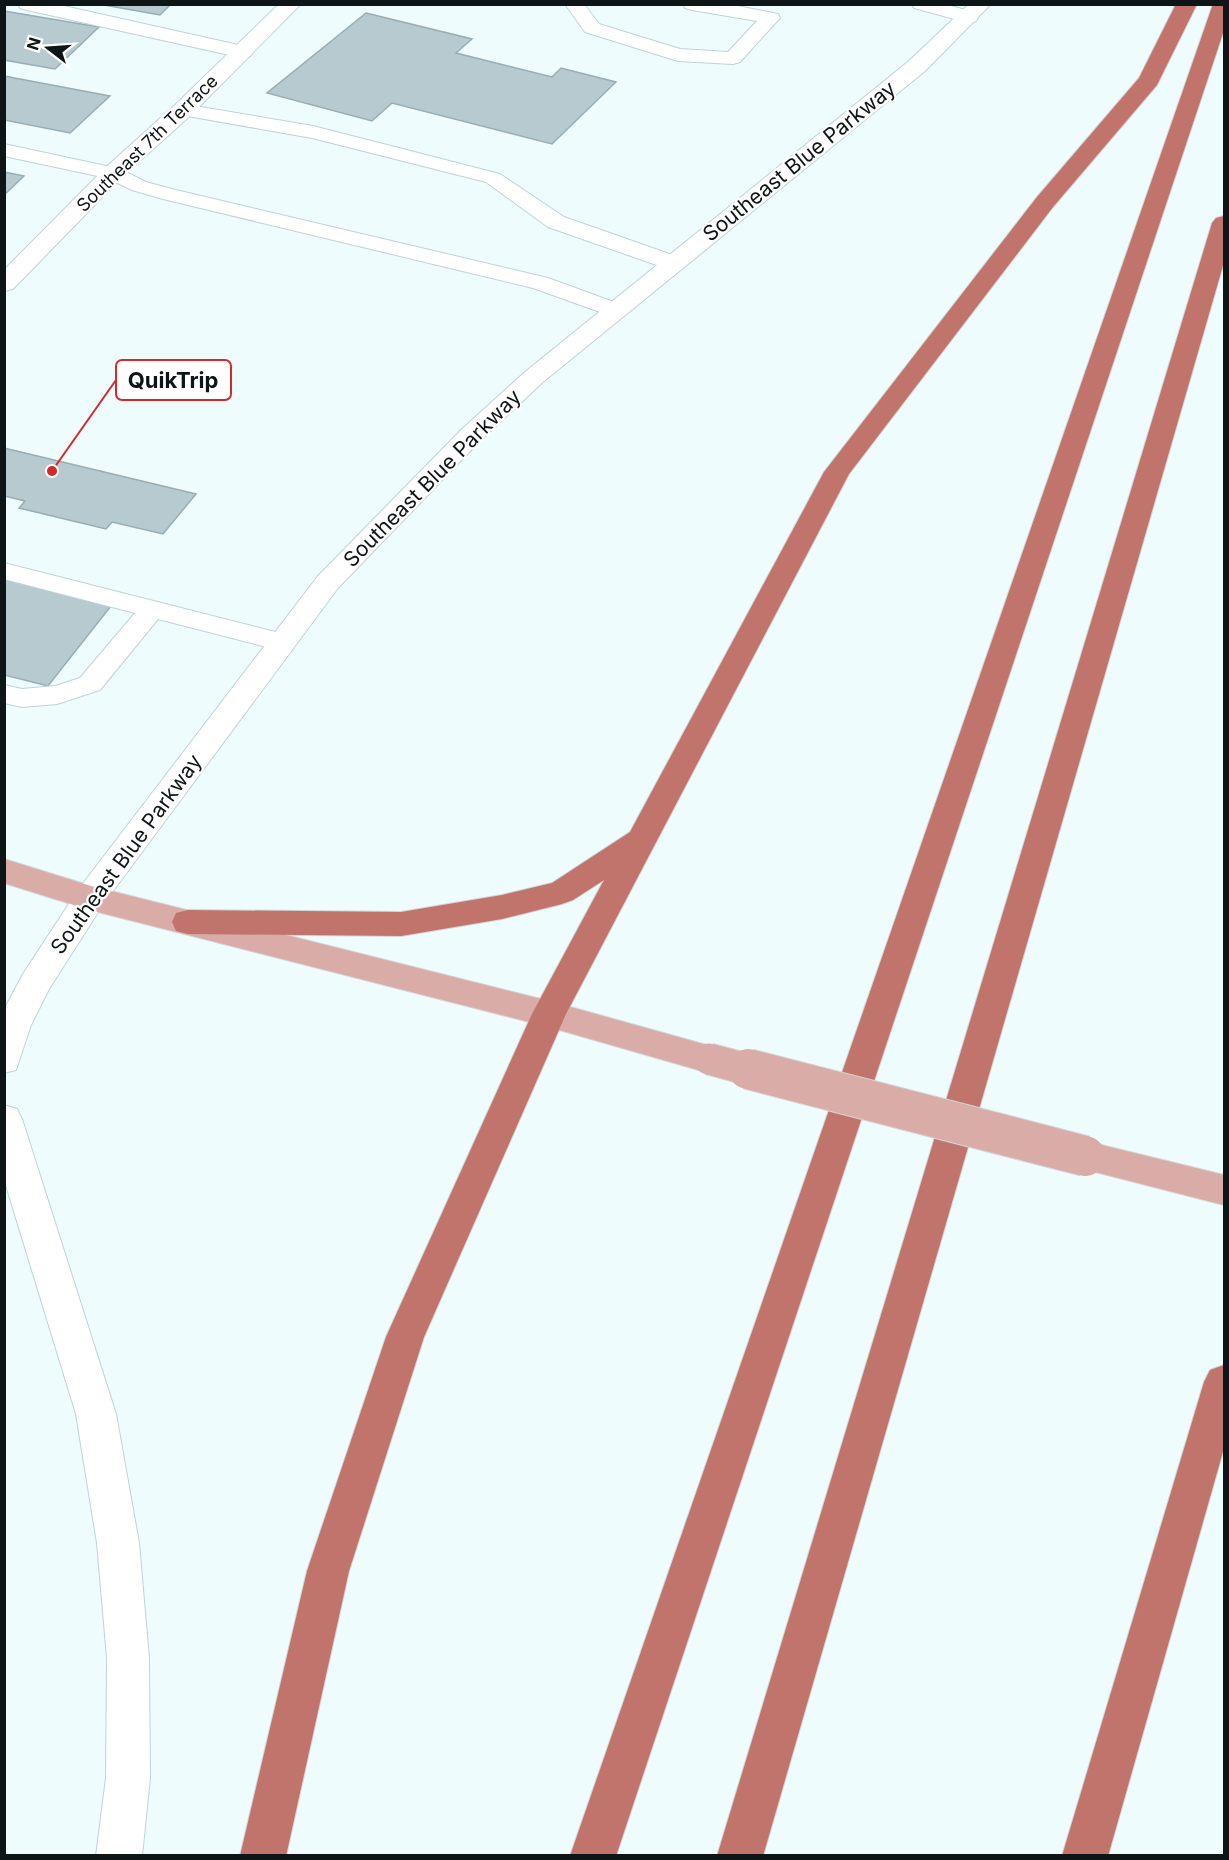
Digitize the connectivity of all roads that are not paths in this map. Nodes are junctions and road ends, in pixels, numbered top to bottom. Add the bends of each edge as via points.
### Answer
1 (27, 4) edge
2 (291, 4) edge
3 (574, 4) edge
4 (692, 4) edge
5 (921, 4) edge
6 (1187, 4) edge
7 (1223, 4) edge
8 (975, 11) edge
9 (243, 52) junction
10 (183, 110) junction
11 (4, 150) edge
12 (113, 173) junction
13 (1224, 223) edge
14 (673, 263) junction
15 (4, 284) edge
16 (614, 310) junction
17 (4, 571) edge
18 (152, 609) junction
19 (282, 642) junction
20 (4, 694) edge
21 (643, 838) junction
22 (4, 871) edge
23 (90, 898) junction
24 (188, 922) junction
25 (549, 1014) junction
26 (4, 1059) edge
27 (4, 1119) edge
28 (1224, 1190) edge
29 (1224, 1382) edge
30 (119, 1856) edge
31 (263, 1856) edge
32 (593, 1856) edge
33 (740, 1856) edge
34 (1085, 1856) edge

1 - 9 lane
2 - 9 street, Southeast 7th Terrace
3 - 4 lane via 592,28 678,55 733,58 771,18
5 - 8 lane
6 - 21 highway via 1149,80 1044,202 837,471
7 - 32 highway
8 - 14 street, Southeast Blue Parkway via 917,66
9 - 10 street, Southeast 7th Terrace
10 - 12 street, Southeast 7th Terrace
10 - 14 lane via 313,132 493,178 556,222
11 - 12 lane
12 - 15 street, Southeast 7th Terrace
12 - 16 lane via 170,195 540,283
13 - 33 highway
14 - 16 street, Southeast Blue Parkway
16 - 19 street, Southeast Blue Parkway via 526,384 398,508 328,582
17 - 18 lane
18 - 19 lane
18 - 20 lane via 90,684 57,695 22,698
19 - 23 street, Southeast Blue Parkway
21 - 24 highway via 562,892 502,907 401,924
21 - 25 highway
22 - 23 main road
23 - 24 main road
23 - 26 street, Southeast Blue Parkway via 35,982 14,1024
24 - 25 main road
25 - 28 main road, bridge via 709,1059
25 - 31 highway via 405,1337 328,1571
27 - 30 street via 96,1414 118,1543 128,1659 128,1778
29 - 34 highway

